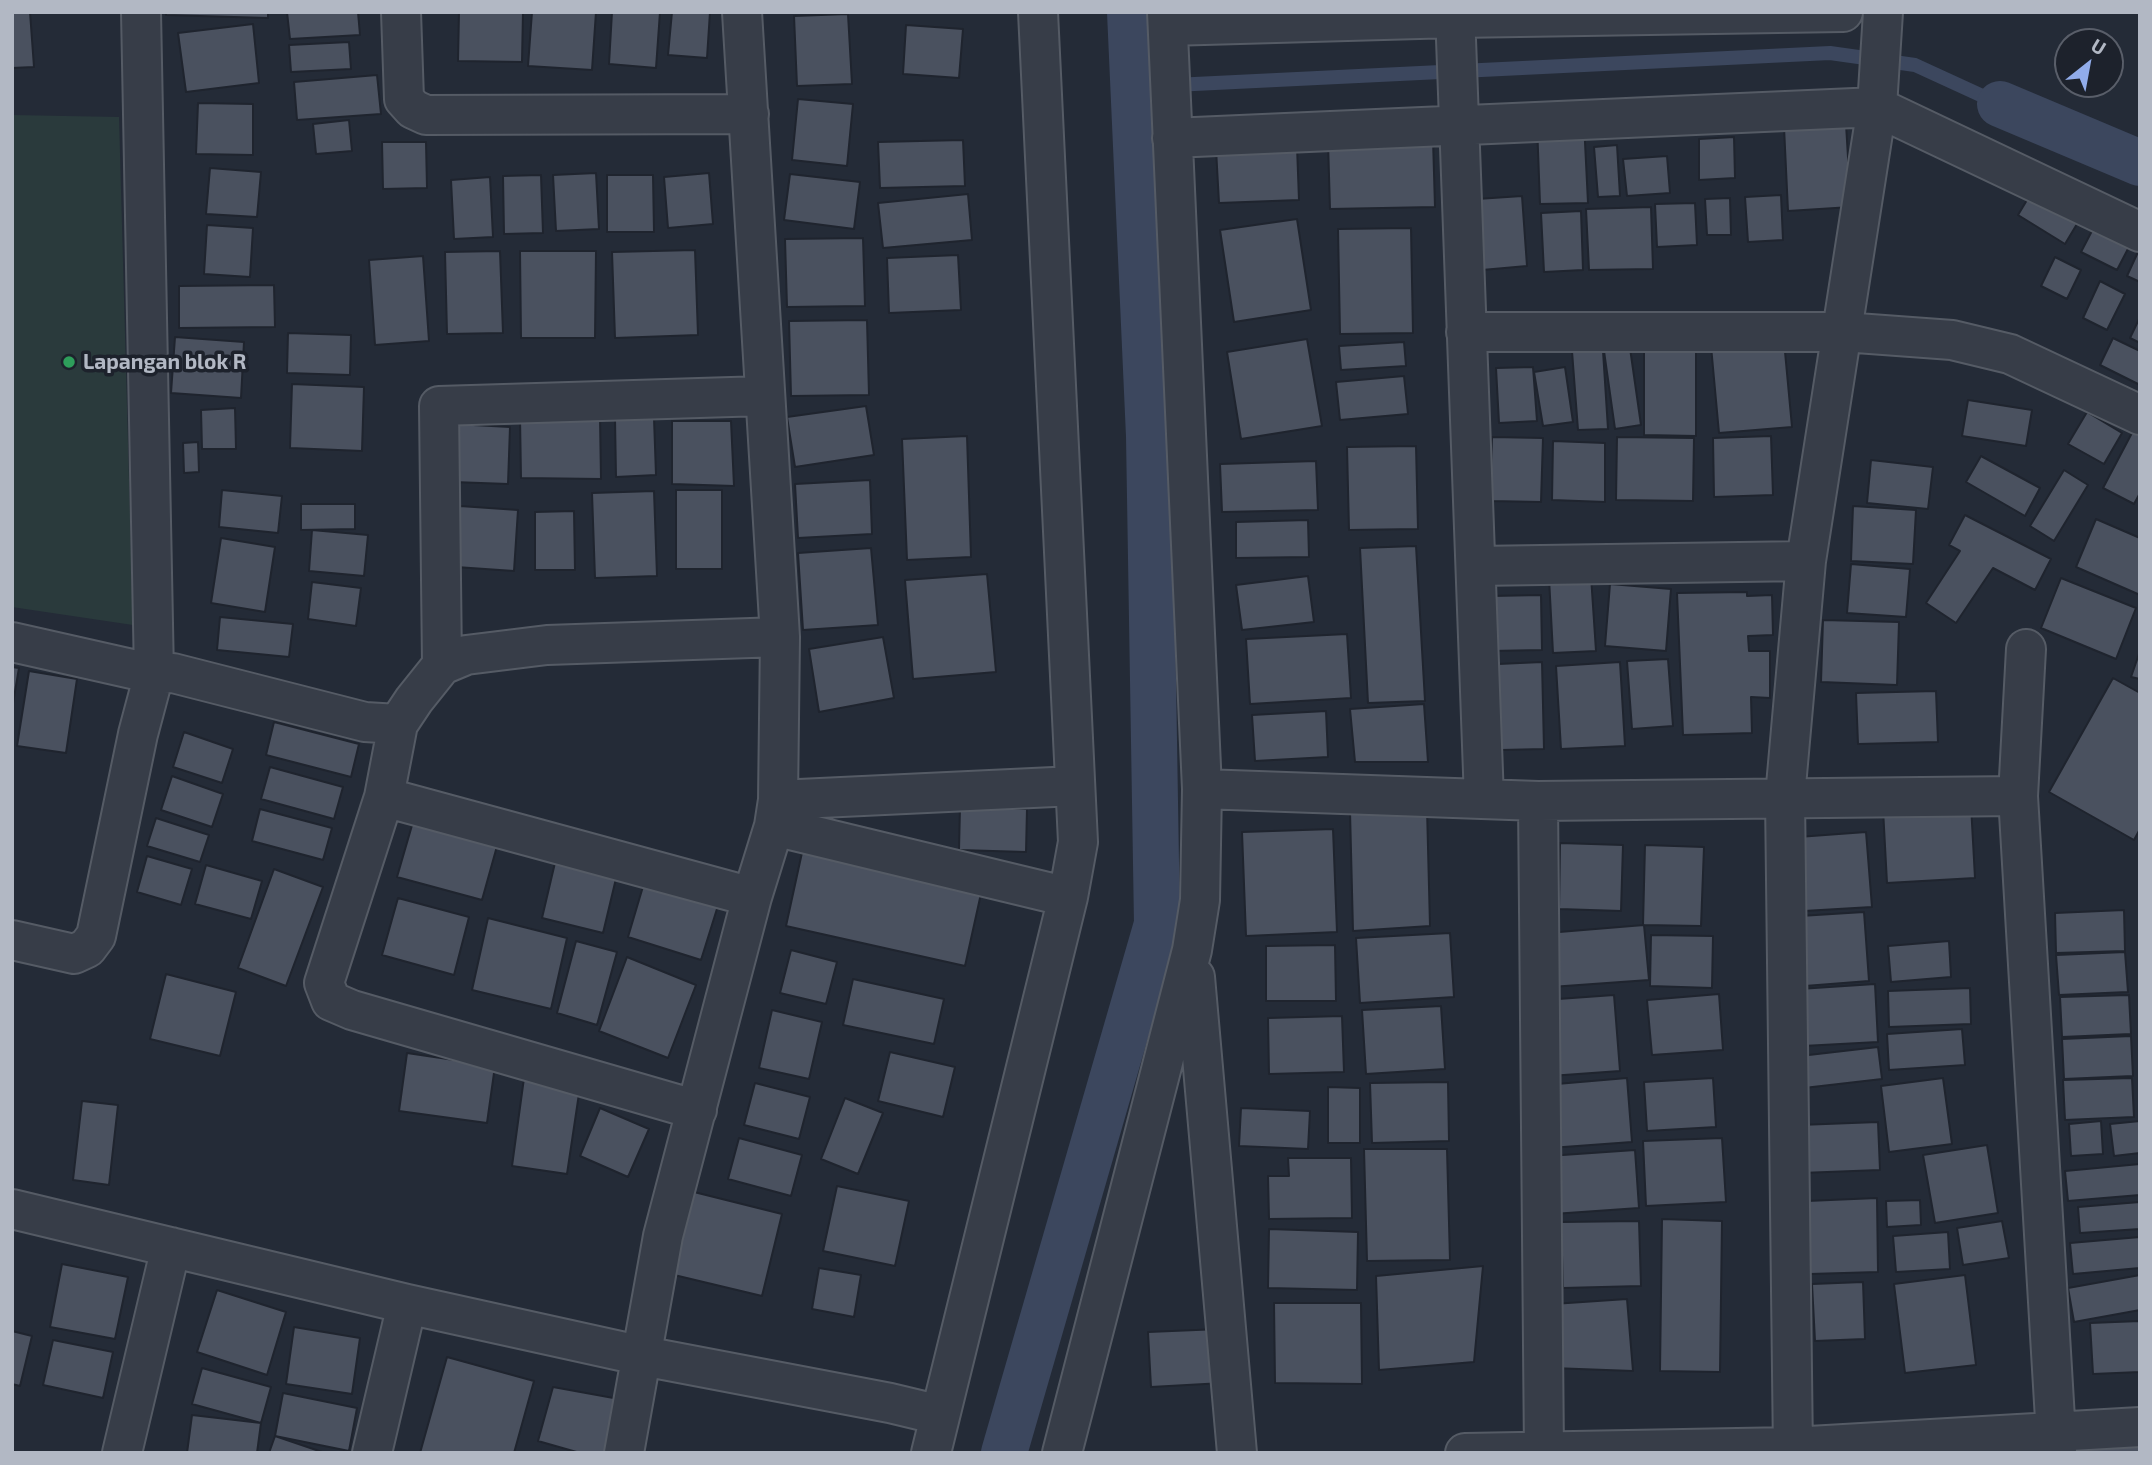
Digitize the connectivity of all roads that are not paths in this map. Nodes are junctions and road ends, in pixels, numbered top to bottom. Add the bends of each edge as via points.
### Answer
1 (141, 12) edge
2 (401, 12) edge
3 (743, 12) edge
4 (1038, 12) edge
5 (1843, 12) edge
6 (1882, 19) edge
7 (1455, 21) edge
8 (1168, 25) edge
9 (1877, 99) junction
10 (750, 114) junction
11 (1459, 118) junction
12 (1171, 132) junction
13 (2140, 232) edge
14 (1466, 332) junction
15 (1843, 332) junction
16 (764, 396) junction
17 (2140, 415) edge
18 (1806, 561) junction
19 (1476, 566) junction
20 (779, 637) junction
21 (12, 642) edge
22 (2026, 649) dead end
23 (442, 665) junction
24 (154, 674) junction
25 (398, 724) junction
26 (1075, 786) junction
27 (1202, 789) junction
28 (2018, 796) junction
29 (384, 797) junction
30 (1785, 797) junction
31 (1484, 799) junction
32 (1538, 801) junction
33 (776, 813) junction
34 (752, 897) junction
35 (1068, 897) junction
36 (12, 940) edge
37 (1192, 950) junction
38 (697, 1110) junction
39 (12, 1209) edge
40 (171, 1247) junction
41 (407, 1304) junction
42 (643, 1356) junction
43 (940, 1415) junction
44 (2140, 1427) edge
45 (2056, 1443) edge
46 (1793, 1450) edge
47 (1544, 1452) edge
48 (122, 1453) edge
49 (372, 1453) edge
50 (624, 1453) edge
51 (931, 1453) edge
52 (1062, 1453) edge
53 (1237, 1453) edge
54 (1465, 1453) edge

1 - 24 street
2 - 10 street via 404,99 426,115
3 - 10 street
4 - 26 street
5 - 7 street
6 - 9 street
7 - 8 street
7 - 11 street
8 - 12 street
9 - 11 street
9 - 13 street
9 - 15 street
10 - 16 street
11 - 12 street
11 - 14 street
12 - 27 street
14 - 15 street
14 - 19 street
15 - 17 street via 1952,340 2010,354
15 - 18 street
16 - 20 street
16 - 23 street via 439,406
18 - 19 street
18 - 30 street
19 - 31 street
20 - 23 street via 547,645 466,655
20 - 33 street
21 - 24 street
22 - 28 street
23 - 25 street
24 - 25 street via 173,673 365,722
24 - 36 street via 96,936 87,948 74,954
25 - 29 street
26 - 33 street
26 - 35 street via 1078,842
27 - 31 street
27 - 37 street via 1200,900
28 - 30 street
28 - 45 street
29 - 34 street
29 - 38 street via 324,983 331,1001
30 - 32 street
30 - 46 street
31 - 32 street
32 - 47 street
33 - 34 street
33 - 35 street
34 - 38 street
35 - 43 street
37 - 52 street
37 - 53 street
38 - 42 street via 663,1236
39 - 40 street
40 - 41 street
40 - 48 street
41 - 42 street
41 - 49 street
42 - 43 street
42 - 50 street
43 - 51 street
44 - 45 street
45 - 46 street
46 - 47 street
47 - 54 street

